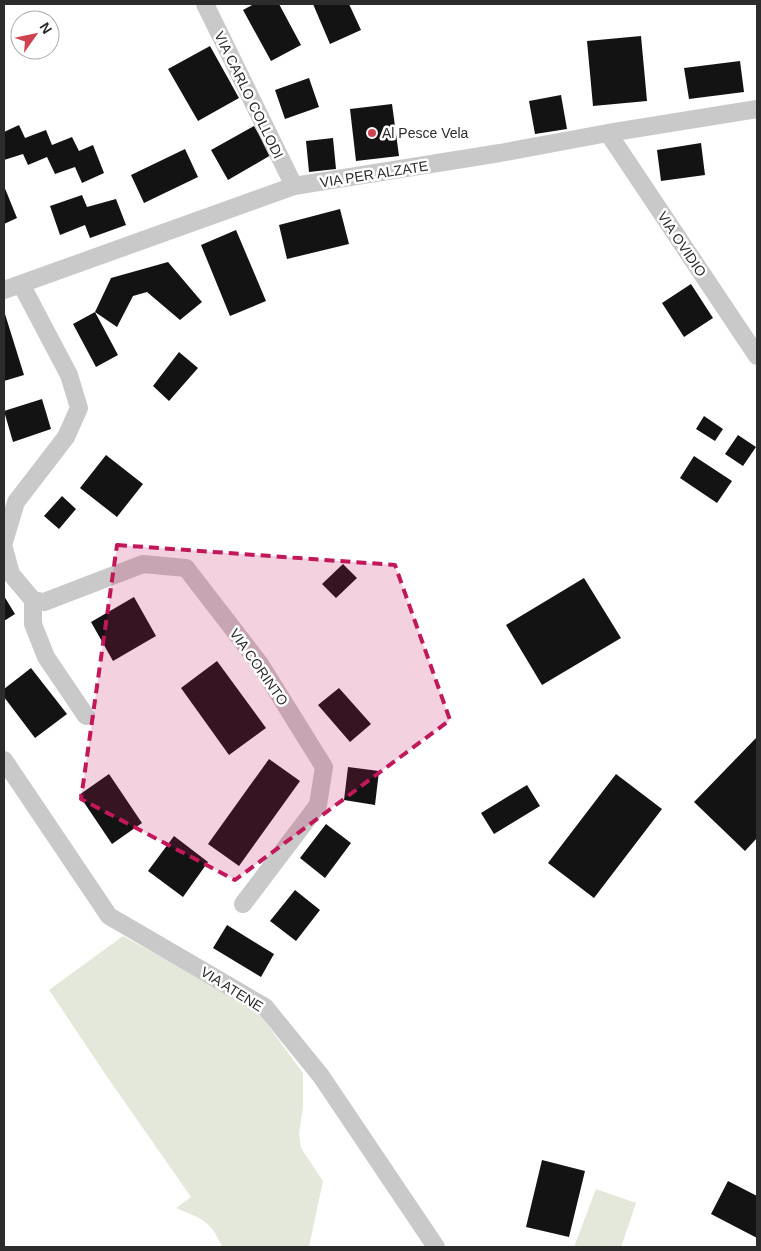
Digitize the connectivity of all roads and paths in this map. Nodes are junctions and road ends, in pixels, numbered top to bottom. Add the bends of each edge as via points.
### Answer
1 (205, 4) edge
2 (757, 109) edge
3 (608, 133) junction
4 (294, 186) junction
5 (21, 284) junction
6 (4, 290) edge
7 (757, 356) edge
8 (4, 542) edge
9 (4, 548) edge
10 (33, 600) junction
11 (86, 716) dead end
12 (4, 760) edge
13 (243, 904) dead end
14 (436, 1247) edge

1 - 4 street, VIA CARLO COLLODI
2 - 3 street, VIA PER ALZATE
3 - 4 street, VIA PER ALZATE
3 - 7 street, VIA OVIDIO
4 - 5 street, VIA PER ALZATE
5 - 6 street, VIA PER ALZATE
5 - 8 street via 69,375 79,408 66,437 16,502
9 - 10 street via 11,574
10 - 11 street via 33,624 46,657
10 - 13 street, VIA CORINTO via 44,602 143,564 186,568 260,664 324,767 318,805
12 - 14 street, VIA ATENE via 109,916 265,1007 322,1076

